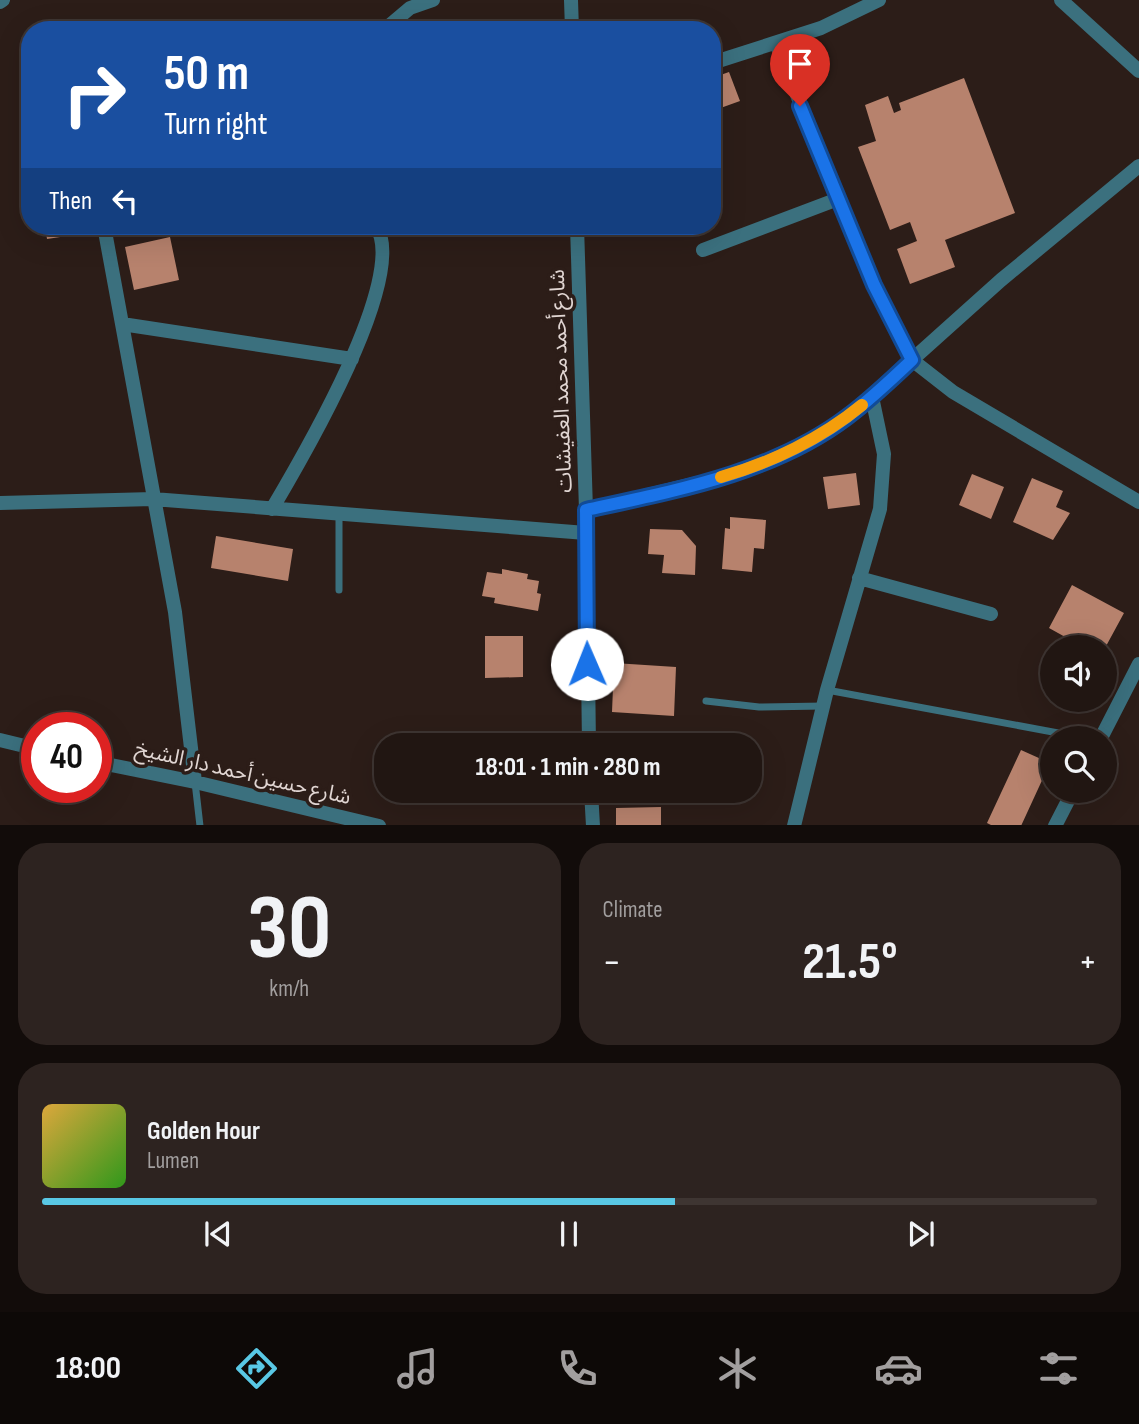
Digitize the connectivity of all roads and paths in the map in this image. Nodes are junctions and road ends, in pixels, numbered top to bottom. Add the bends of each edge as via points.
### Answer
1 (433, 0) edge
2 (571, 0) edge
3 (879, 0) edge
4 (1060, 0) edge
5 (395, 21) edge
6 (572, 21) edge
7 (776, 43) junction
8 (721, 60) edge
9 (1139, 71) edge
10 (1139, 166) edge
11 (838, 199) junction
12 (106, 235) edge
13 (381, 235) edge
14 (577, 235) edge
15 (704, 250) dead end
16 (122, 324) junction
17 (352, 359) junction
18 (912, 360) junction
19 (872, 397) junction
20 (153, 499) junction
21 (1139, 502) edge
22 (0, 503) edge
23 (272, 509) junction
24 (586, 510) junction
25 (339, 513) junction
26 (586, 533) junction
27 (859, 578) junction
28 (339, 590) dead end
29 (991, 614) dead end
30 (1139, 664) edge
31 (828, 690) junction
32 (706, 701) dead end
33 (824, 706) junction
34 (1107, 726) edge
35 (1040, 730) edge
36 (589, 733) edge
37 (0, 740) edge
38 (21, 745) edge
39 (112, 765) edge
40 (195, 782) junction
41 (592, 803) edge
42 (1067, 803) edge
43 (200, 825) edge
44 (379, 825) edge
45 (593, 825) edge
46 (794, 825) edge
47 (1055, 825) edge

1 - 5 street via 410,8
2 - 6 street
3 - 7 street
4 - 9 street
7 - 8 street
7 - 11 street
10 - 18 street
11 - 15 street
11 - 18 street
12 - 16 street
13 - 17 street via 381,272
14 - 24 street, شارع أحمد محمد العفيشات
16 - 17 street
16 - 20 street
17 - 23 street
18 - 19 street
18 - 21 street via 953,393
19 - 24 street via 820,434 734,474
19 - 27 street via 884,454 883,479 876,532
20 - 22 street
20 - 23 street
20 - 40 street via 175,612
23 - 25 street
24 - 26 street, شارع أحمد محمد العفيشات
25 - 26 street
25 - 28 lane
26 - 36 street, شارع أحمد محمد العفيشات
27 - 29 street
27 - 31 street
30 - 34 street
31 - 33 street
31 - 35 lane
32 - 33 lane via 759,707
33 - 46 street
37 - 38 street
39 - 40 street, شارع حسين أحمد دار الشيخ
40 - 43 lane
40 - 44 street, شارع حسين أحمد دار الشيخ
41 - 45 street
42 - 47 street

